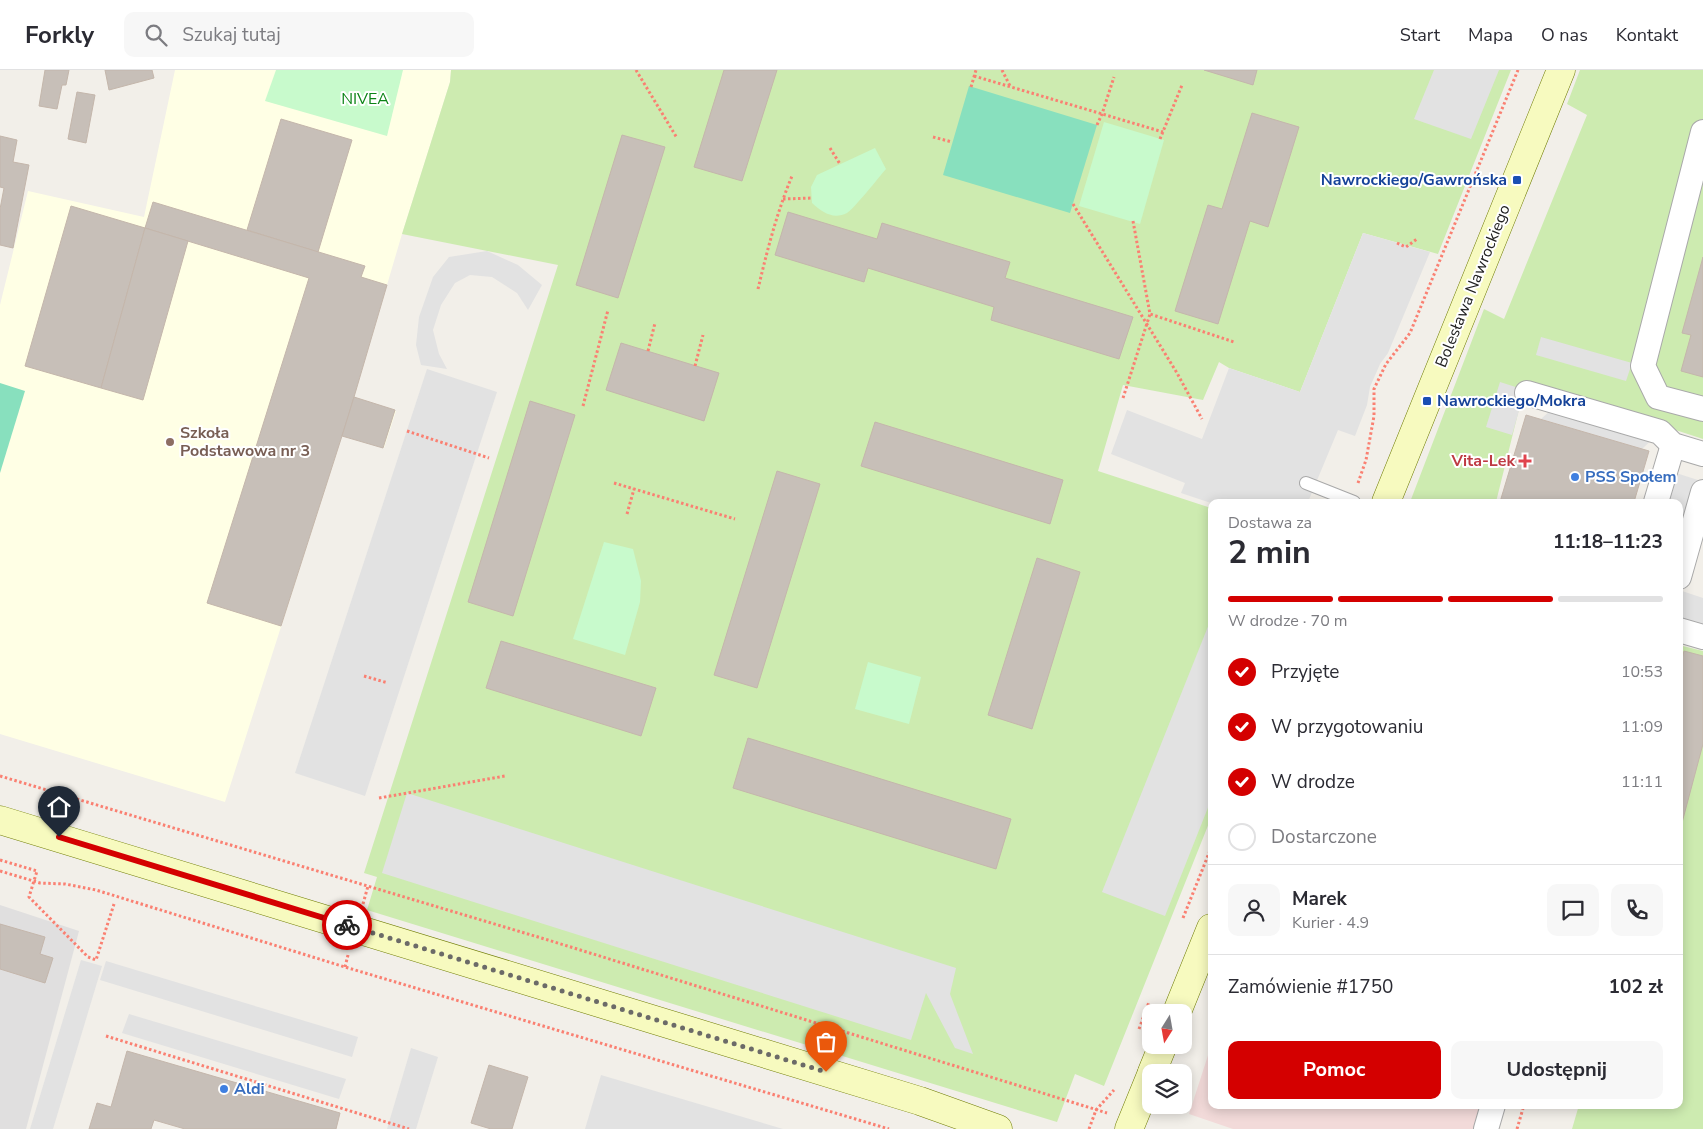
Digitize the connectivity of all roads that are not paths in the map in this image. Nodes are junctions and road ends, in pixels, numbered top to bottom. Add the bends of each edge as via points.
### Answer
1 (1561, 70) edge
2 (1703, 132) edge
3 (1527, 394) dead end
4 (1703, 409) edge
5 (1673, 445) junction
6 (1703, 454) edge
7 (1306, 483) dead end
8 (1703, 492) edge
9 (1346, 499) edge
10 (1387, 499) edge
11 (1657, 499) edge
12 (1683, 563) edge
13 (1683, 631) edge
14 (1703, 637) edge
15 (0, 820) edge
16 (1208, 935) edge
17 (1180, 1004) edge
18 (1142, 1098) edge
19 (1492, 1109) edge
20 (998, 1129) edge
21 (1129, 1129) edge
22 (1486, 1129) edge

1 - 10 street, Bolesława Nawrockiego
2 - 4 street via 1643,366 1658,397
3 - 5 street via 1660,432
5 - 6 street
5 - 11 street
7 - 9 lane
8 - 12 street
13 - 14 street
15 - 20 street via 920,1101
16 - 17 street
18 - 21 street
19 - 22 street

